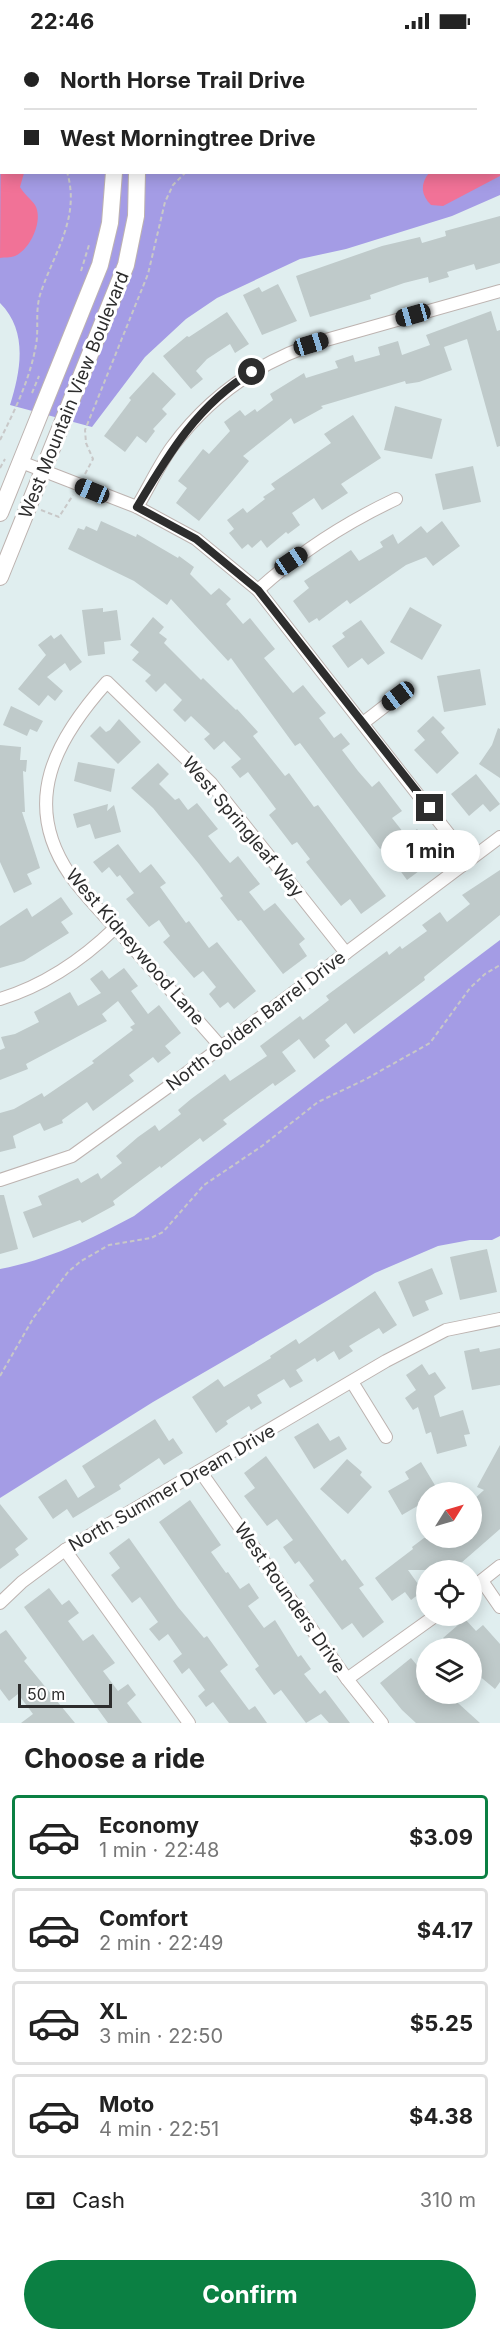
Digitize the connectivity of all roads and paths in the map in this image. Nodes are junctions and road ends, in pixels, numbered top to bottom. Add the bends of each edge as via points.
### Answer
1 (68, 174) edge
2 (114, 174) edge
3 (137, 174) edge
4 (184, 174) edge
5 (90, 241) dead end
6 (80, 277) dead end
7 (500, 291) edge
8 (41, 371) dead end
9 (28, 401) dead end
10 (0, 440) edge
11 (13, 460) junction
12 (0, 468) edge
13 (44, 471) junction
14 (79, 485) junction
15 (396, 499) dead end
16 (30, 505) junction
17 (137, 507) junction
18 (0, 513) edge
19 (0, 577) edge
20 (258, 590) junction
21 (107, 682) joint
22 (398, 696) dead end
23 (363, 723) junction
24 (500, 837) edge
25 (469, 860) junction
26 (115, 928) junction
27 (346, 953) junction
28 (500, 966) edge
29 (0, 999) edge
30 (221, 1047) junction
31 (0, 1180) edge
32 (500, 1319) edge
33 (0, 1376) edge
34 (352, 1382) junction
35 (386, 1437) dead end
36 (200, 1471) junction
37 (65, 1550) junction
38 (500, 1566) edge
39 (482, 1581) joint
40 (0, 1603) edge
41 (500, 1607) edge
42 (421, 1626) edge
43 (346, 1679) junction
44 (189, 1723) edge
45 (382, 1723) edge

1 - 10 path via 72,192 69,217 40,295 28,377
2 - 11 street, West Mountain View Boulevard via 110,224 100,265
3 - 13 street, West Mountain View Boulevard via 136,216 126,265
4 - 14 path via 165,202 144,283 86,430 86,443 93,459
5 - 6 path
7 - 17 street via 316,342 265,363 238,380 189,427 171,448
8 - 9 path
11 - 12 path
11 - 13 street
11 - 18 street, West Mountain View Boulevard
13 - 14 street
13 - 16 street, West Mountain View Boulevard
14 - 16 path via 59,517
14 - 17 street
15 - 20 street via 330,534
16 - 19 street, West Mountain View Boulevard
17 - 20 street via 196,539
20 - 23 street
21 - 26 street, West Kidneywood Lane via 78,714 54,756 47,792 50,832 70,875
21 - 27 street, West Springleaf Way via 211,783
22 - 23 street
23 - 25 street
24 - 25 street, North Golden Barrel Drive
25 - 27 street, North Golden Barrel Drive
26 - 29 street via 88,952 47,978
26 - 30 street, West Kidneywood Lane
27 - 30 street, North Golden Barrel Drive
28 - 33 path via 470,988 430,1043 318,1102 204,1185 163,1232 151,1238 109,1245 81,1261 40,1309
30 - 31 street, North Golden Barrel Drive via 72,1156
32 - 34 street, North Summer Dream Drive via 446,1330
34 - 35 street
34 - 36 street, North Summer Dream Drive
36 - 37 street, North Summer Dream Drive
36 - 43 street, West Rounders Drive
37 - 40 street, North Summer Dream Drive
37 - 44 street
38 - 39 street
39 - 41 street
42 - 43 street
43 - 45 street, West Rounders Drive

